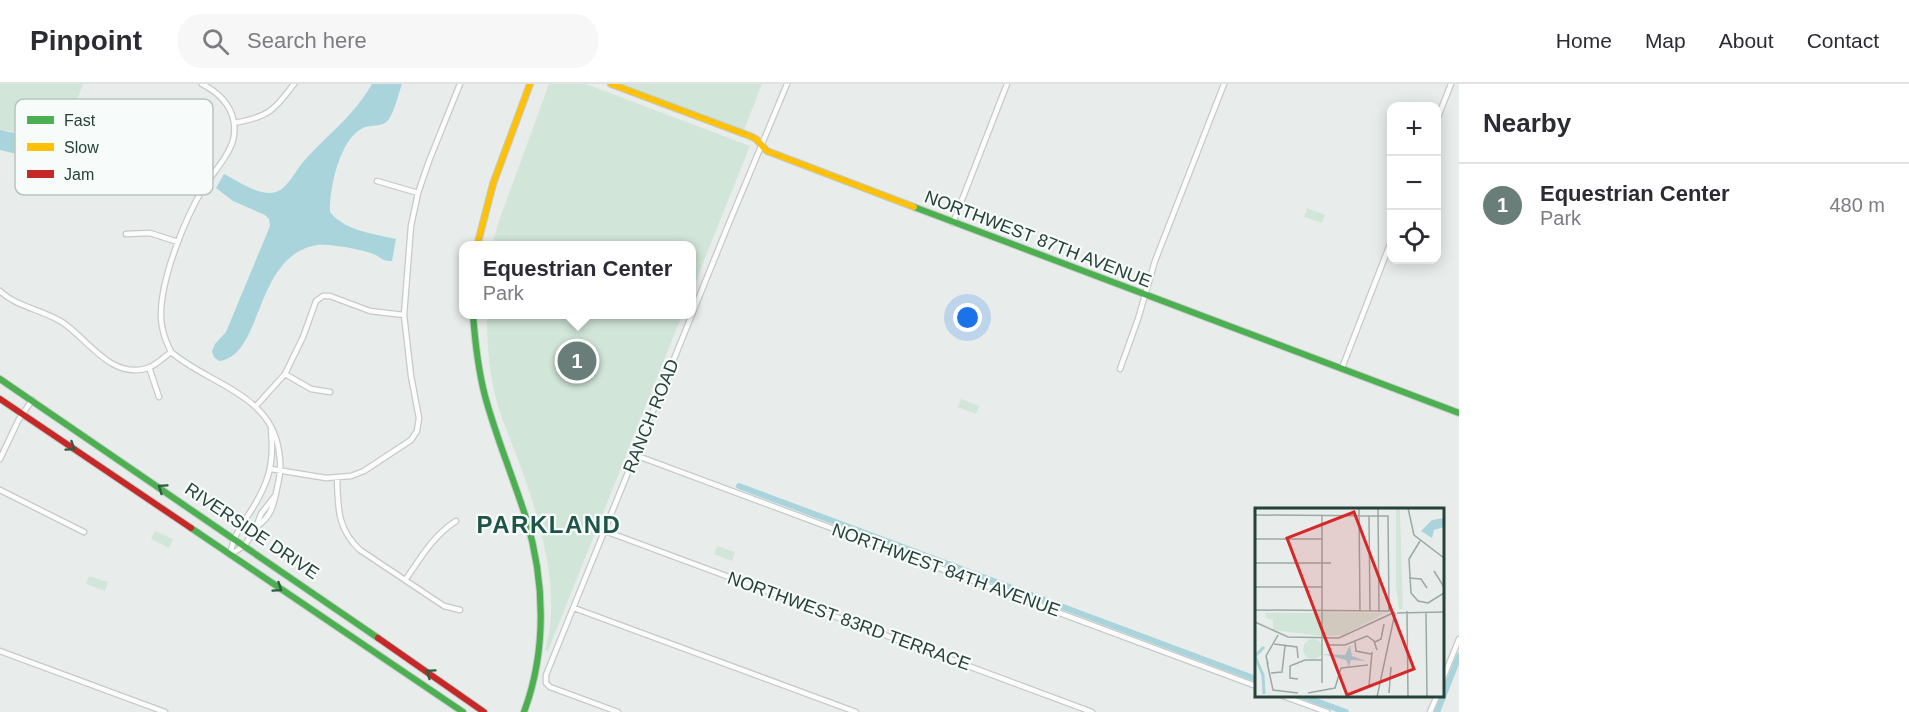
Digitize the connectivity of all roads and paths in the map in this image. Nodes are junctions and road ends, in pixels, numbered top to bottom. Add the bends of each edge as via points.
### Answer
1 (202, 84) edge
2 (294, 84) edge
3 (460, 84) edge
4 (530, 84) edge
5 (611, 84) edge
6 (788, 84) edge
7 (1007, 84) edge
8 (1224, 84) edge
9 (1451, 84) edge
10 (1441, 111) edge
11 (234, 123) junction
12 (761, 146) junction
13 (213, 174) edge
14 (377, 182) dead end
15 (418, 193) junction
16 (200, 195) edge
17 (953, 223) junction
18 (126, 234) dead end
19 (478, 241) edge
20 (178, 242) junction
21 (1387, 252) edge
22 (0, 291) edge
23 (1144, 295) junction
24 (696, 305) edge
25 (404, 315) junction
26 (473, 319) edge
27 (690, 319) edge
28 (171, 352) junction
29 (149, 367) junction
30 (1342, 368) junction
31 (1120, 369) dead end
32 (285, 374) junction
33 (0, 379) edge
34 (330, 392) dead end
35 (159, 397) dead end
36 (0, 399) edge
37 (32, 400) junction
38 (256, 406) junction
39 (1459, 412) edge
40 (23, 414) junction
41 (271, 424) junction
42 (635, 455) junction
43 (0, 459) edge
44 (271, 469) junction
45 (281, 472) junction
46 (337, 478) junction
47 (0, 490) edge
48 (275, 496) junction
49 (258, 499) junction
50 (268, 505) junction
51 (456, 521) dead end
52 (256, 527) junction
53 (605, 531) junction
54 (84, 532) dead end
55 (234, 537) junction
56 (245, 545) junction
57 (230, 555) junction
58 (406, 579) junction
59 (574, 608) junction
60 (460, 610) dead end
61 (1459, 639) edge
62 (0, 651) edge
63 (1444, 678) edge
64 (1255, 685) edge
65 (1286, 697) edge
66 (1437, 697) edge
67 (165, 712) edge
68 (464, 712) edge
69 (486, 712) edge
70 (524, 712) edge
71 (618, 712) edge
72 (856, 712) edge
73 (1092, 712) edge
74 (1328, 712) edge
75 (1430, 712) edge

1 - 11 street via 225,100
2 - 11 street via 269,113
3 - 15 street
4 - 19 street via 489,197
5 - 12 street, NORTHWEST 87TH AVENUE via 750,136
6 - 12 street, RANCH ROAD
7 - 17 street
8 - 23 street
9 - 10 street
11 - 13 street via 231,147
12 - 17 street, NORTHWEST 87TH AVENUE
12 - 24 street, RANCH ROAD
14 - 15 street
15 - 25 street via 411,226
16 - 20 street
17 - 23 street, NORTHWEST 87TH AVENUE
18 - 20 street via 150,233
20 - 28 street via 166,279 160,318
21 - 30 street
22 - 29 street via 15,302 62,322 109,363 123,368
23 - 30 street, NORTHWEST 87TH AVENUE
23 - 31 street
25 - 32 street via 370,311 322,296 316,301
25 - 46 street via 419,418 417,431 411,440 364,471
26 - 70 street via 484,394 527,520 537,569 538,654
27 - 42 street, RANCH ROAD
28 - 29 street
28 - 38 street
29 - 35 street
30 - 39 street, NORTHWEST 87TH AVENUE
32 - 34 street via 311,389
32 - 38 street
33 - 37 street, RIVERSIDE DRIVE
36 - 40 street, RIVERSIDE DRIVE
37 - 40 street
55 -> 37 street, RIVERSIDE DRIVE
38 - 41 street
40 - 43 street
40 -> 57 street, RIVERSIDE DRIVE
41 - 44 street
41 - 45 street via 279,444
42 - 53 street, RANCH ROAD
42 - 64 street, NORTHWEST 84TH AVENUE
44 - 45 street
44 - 49 street
45 - 46 street
45 - 48 street
46 - 58 street via 338,509 348,539
47 - 54 street
48 - 50 street
48 - 52 street via 270,514
49 - 50 street
49 - 55 street
50 - 52 street
51 - 58 street via 433,540
52 - 56 street
53 - 59 street, RANCH ROAD
53 - 73 street, NORTHWEST 83RD TERRACE
55 - 56 street, RIVERSIDE DRIVE
55 - 57 street
56 - 57 street
69 -> 56 street, RIVERSIDE DRIVE
57 -> 68 street, RIVERSIDE DRIVE
58 - 60 street via 444,606
59 - 71 street, RANCH ROAD via 546,683
59 - 72 street
61 - 63 street
62 - 67 street
65 - 74 street
66 - 75 street

